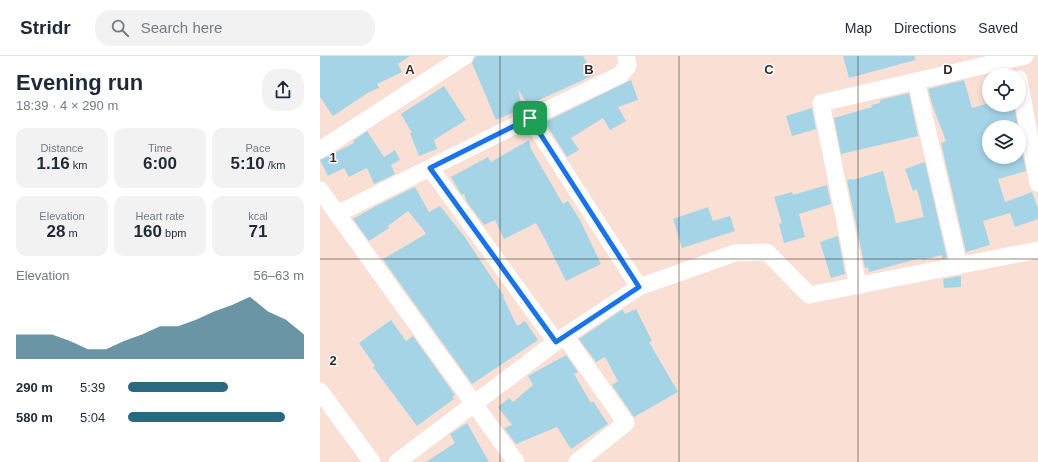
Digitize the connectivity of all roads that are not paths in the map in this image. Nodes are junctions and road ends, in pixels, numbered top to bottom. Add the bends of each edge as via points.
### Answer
1 (465, 56) edge
2 (626, 56) edge
3 (1020, 57) edge
4 (985, 60) edge
5 (1019, 68) edge
6 (916, 81) junction
7 (1025, 112) edge
8 (530, 118) junction
9 (320, 150) edge
10 (430, 168) junction
11 (1038, 183) edge
12 (320, 190) edge
13 (338, 214) junction
14 (1038, 250) edge
15 (959, 266) junction
16 (858, 286) junction
17 (639, 287) junction
18 (560, 339) junction
19 (322, 396) edge
20 (474, 403) junction
21 (372, 462) edge
22 (397, 462) edge
23 (516, 462) edge
24 (577, 462) edge

1 - 9 street
2 - 8 street via 628,66 620,75
3 - 4 street
3 - 5 street
4 - 6 street
6 - 15 street
6 - 16 street via 821,103
7 - 11 street
8 - 10 street
8 - 17 street
10 - 13 street
10 - 18 street
12 - 13 street
13 - 20 street
14 - 15 street
15 - 16 street
16 - 17 street via 809,295 767,252 735,253
17 - 18 street
18 - 20 street
18 - 24 street via 626,423
19 - 21 street
20 - 22 street
20 - 23 street

